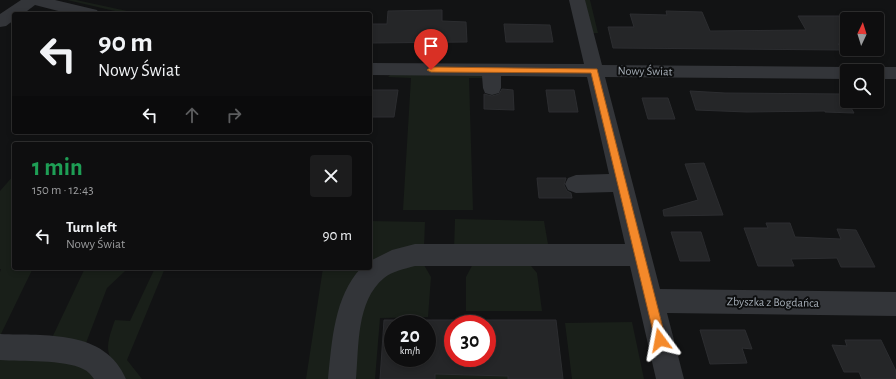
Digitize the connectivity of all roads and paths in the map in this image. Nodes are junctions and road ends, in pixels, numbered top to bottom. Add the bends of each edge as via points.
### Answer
1 (33, 0) edge
2 (577, 0) edge
3 (15, 12) edge
4 (82, 12) edge
5 (12, 14) edge
6 (0, 22) edge
7 (372, 69) edge
8 (594, 71) junction
9 (840, 73) edge
10 (884, 73) edge
11 (896, 73) edge
12 (622, 183) junction
13 (576, 184) dead end
14 (639, 255) junction
15 (651, 301) junction
16 (896, 304) edge
17 (0, 347) edge
18 (112, 379) edge
19 (342, 379) edge
20 (670, 379) edge

1 - 3 street
1 - 4 street
2 - 8 street
5 - 6 street
7 - 8 street, Nowy Świat via 492,79
8 - 9 street, Nowy Świat
8 - 12 street
10 - 11 street
12 - 13 street
12 - 14 street
14 - 15 street
14 - 19 street via 415,255 391,261 370,274 355,296 348,325
15 - 16 street, Zbyszka z Bogdańca
15 - 20 street
17 - 18 street via 84,354 97,362

